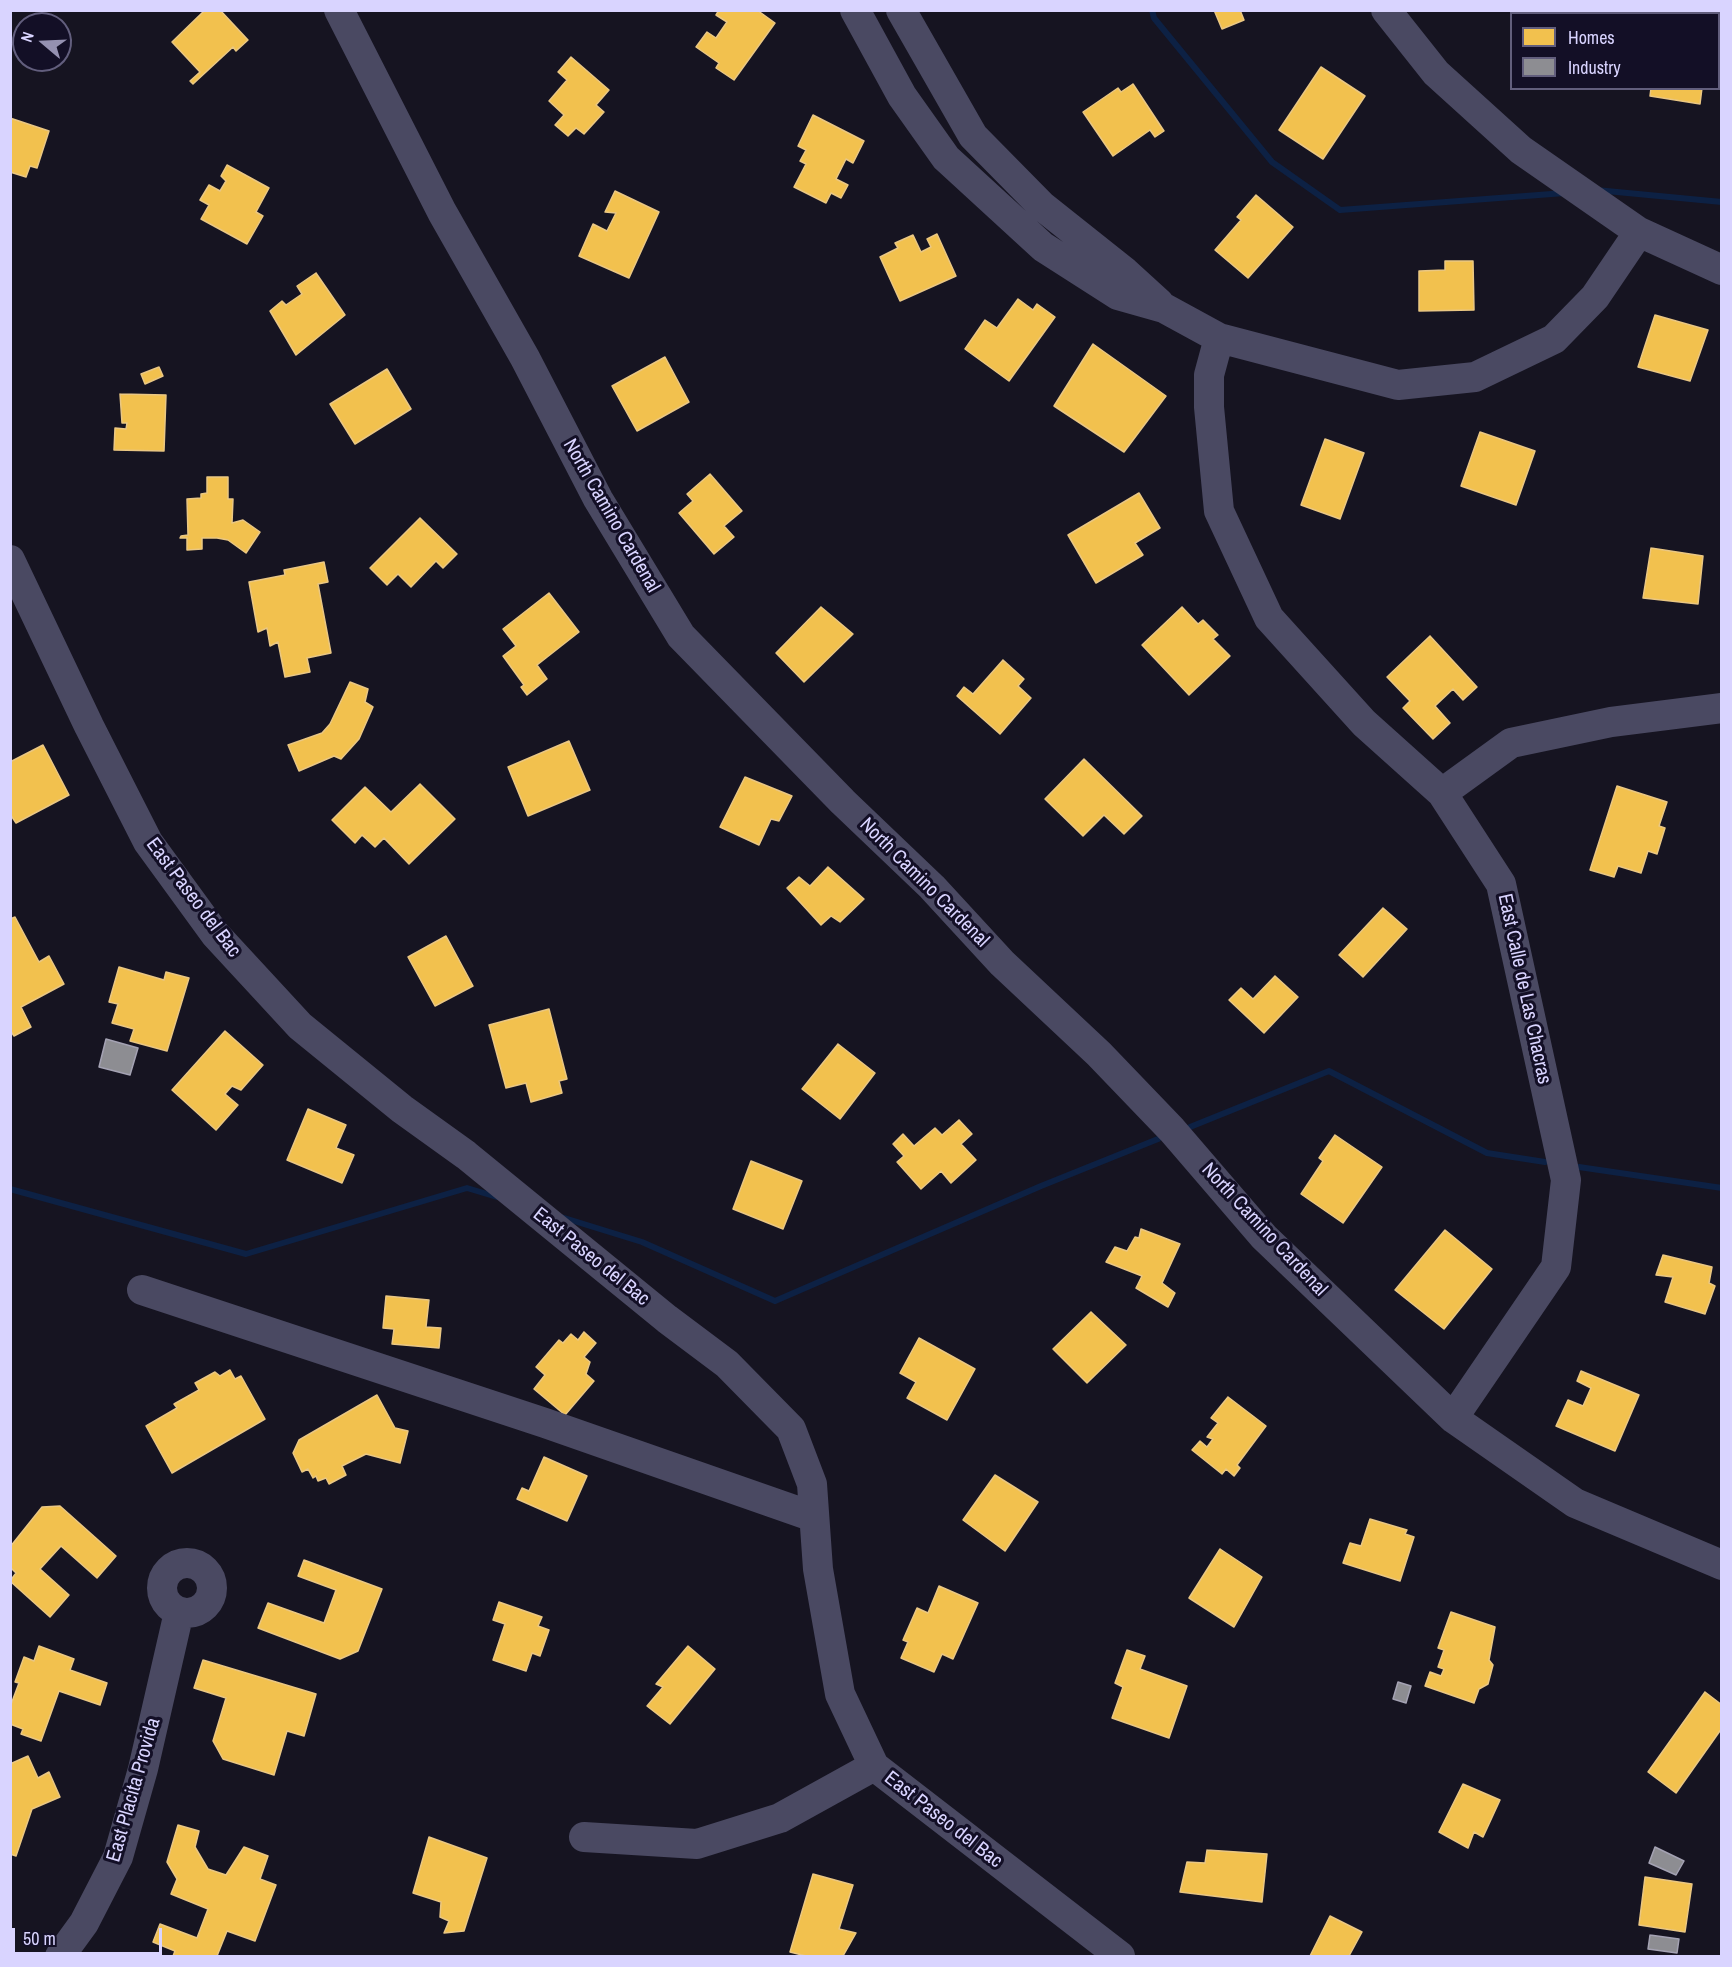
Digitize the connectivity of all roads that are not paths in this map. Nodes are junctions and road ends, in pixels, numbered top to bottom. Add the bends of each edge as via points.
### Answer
1 (339, 10) edge
2 (855, 10) edge
3 (901, 10) edge
4 (1386, 10) edge
5 (1639, 232) junction
6 (1722, 270) edge
7 (1164, 308) junction
8 (1219, 338) junction
9 (10, 560) edge
10 (1722, 708) edge
11 (1442, 793) junction
12 (142, 1290) dead end
13 (1453, 1418) junction
14 (814, 1517) junction
15 (1722, 1565) edge
16 (179, 1612) dead end
17 (874, 1766) junction
18 (584, 1837) dead end
19 (60, 1956) edge
20 (1120, 1956) edge

1 - 13 street, North Camino Cardenal via 442,212 525,358 597,499 681,636 932,887 1002,963 1099,1054 1172,1130 1264,1237
2 - 7 street via 902,96 946,158 1053,254 1118,295
3 - 7 street via 974,136 1042,206
4 - 5 street via 1437,73 1521,150
5 - 6 street
5 - 8 street via 1595,297 1554,339 1475,377 1398,385
7 - 8 street
8 - 11 street, East Calle de Las Chacras via 1209,375 1209,407 1219,511 1269,618 1364,723
9 - 14 street, East Paseo del Bac via 148,842 215,934 300,1026 727,1364 791,1429 812,1484
10 - 11 street via 1611,722 1511,743
11 - 13 street, East Calle de Las Chacras via 1501,884 1566,1180 1556,1267
12 - 14 street
13 - 15 street, North Camino Cardenal via 1575,1503
14 - 17 street, East Paseo del Bac via 819,1574 840,1694
16 - 19 street, East Placita Provida via 118,1857 84,1923
17 - 18 street via 780,1818 697,1844
17 - 20 street, East Paseo del Bac

